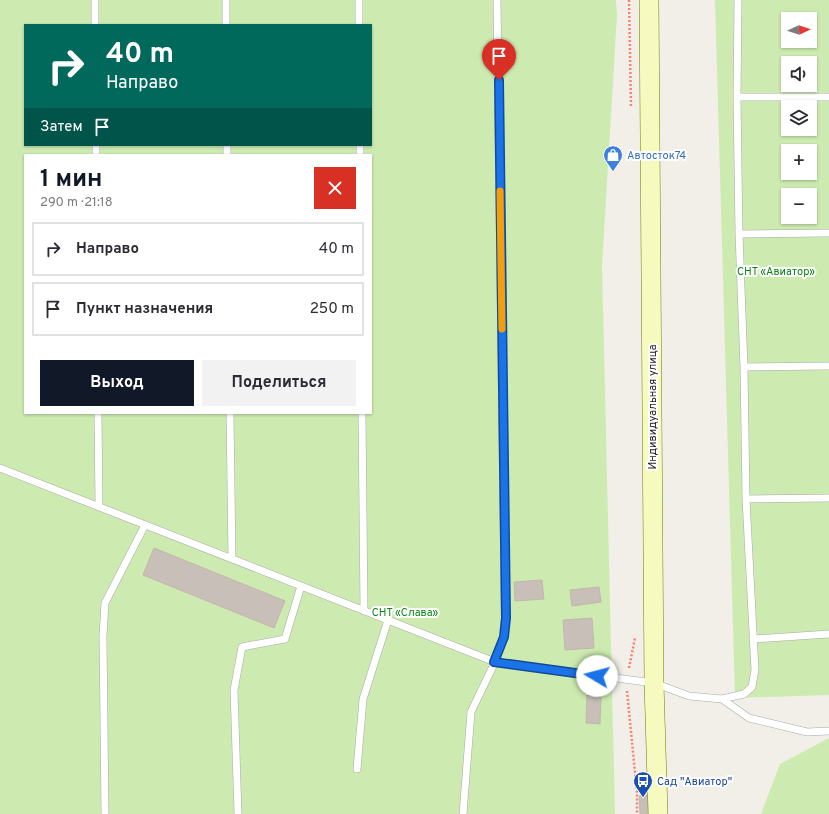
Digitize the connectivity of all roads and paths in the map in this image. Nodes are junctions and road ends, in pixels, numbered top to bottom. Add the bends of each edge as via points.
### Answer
1 (95, 0) edge
2 (226, 0) edge
3 (359, 0) edge
4 (497, 0) edge
5 (648, 0) edge
6 (738, 0) edge
7 (95, 24) edge
8 (226, 24) edge
9 (359, 24) edge
10 (737, 97) junction
11 (829, 97) edge
12 (739, 234) junction
13 (829, 234) edge
14 (829, 366) edge
15 (744, 367) junction
16 (98, 414) edge
17 (230, 414) edge
18 (362, 414) edge
19 (1, 471) edge
20 (829, 498) edge
21 (746, 499) junction
22 (99, 507) junction
23 (145, 525) junction
24 (232, 559) junction
25 (301, 586) junction
26 (364, 611) junction
27 (388, 620) junction
28 (829, 634) edge
29 (753, 639) junction
30 (494, 662) junction
31 (654, 684) junction
32 (722, 699) junction
33 (829, 731) edge
34 (357, 769) dead end
35 (105, 814) edge
36 (238, 814) edge
37 (463, 814) edge
38 (658, 814) edge

1 - 7 lane
2 - 8 lane
3 - 9 lane
4 - 30 lane via 506,618 504,637
5 - 31 main road, Индивидуальная улица
6 - 10 lane
10 - 11 lane
10 - 12 lane
12 - 13 lane
12 - 15 lane
14 - 15 lane
15 - 21 lane
16 - 22 lane
17 - 24 lane
18 - 26 lane
19 - 22 lane
20 - 21 lane
21 - 29 lane
22 - 23 lane
23 - 24 lane
23 - 35 lane via 105,603
24 - 25 lane
25 - 26 lane
25 - 36 lane via 285,639 242,647 234,690
26 - 27 lane
27 - 30 lane
27 - 34 lane via 363,699
28 - 29 lane
29 - 32 lane via 755,670 752,687 744,694
30 - 31 lane
30 - 37 lane via 471,712
31 - 32 lane via 689,696
31 - 38 main road, Индивидуальная улица
32 - 33 lane via 749,718 807,732

